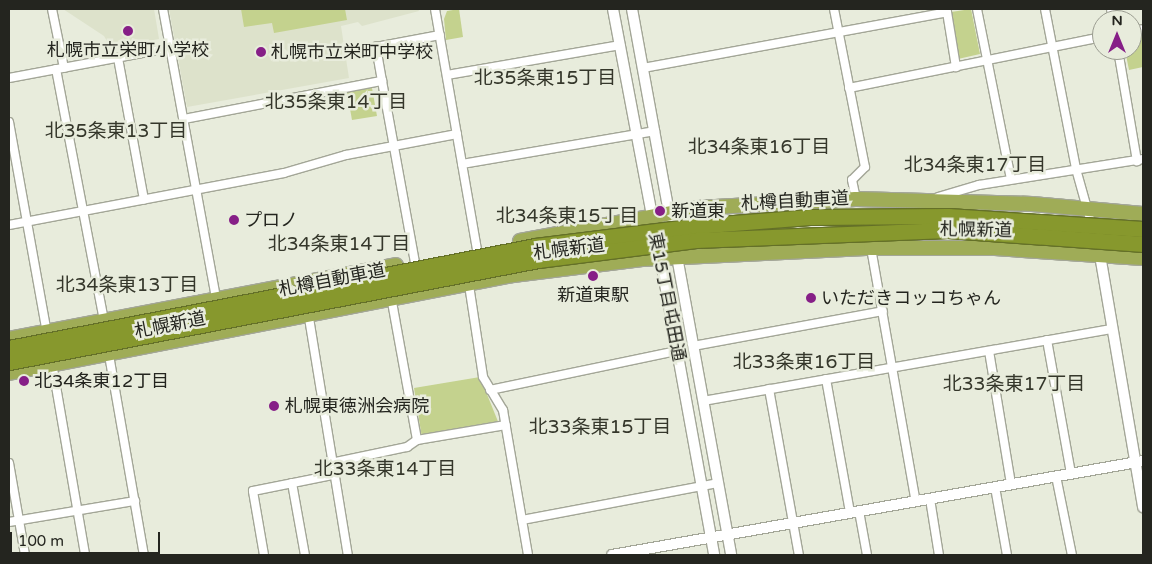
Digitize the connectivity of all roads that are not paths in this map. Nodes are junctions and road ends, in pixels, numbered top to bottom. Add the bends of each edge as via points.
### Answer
1 (52, 9) edge
2 (163, 9) edge
3 (435, 9) edge
4 (613, 9) edge
5 (632, 9) edge
6 (834, 9) edge
7 (977, 9) edge
8 (1045, 9) edge
9 (838, 32) junction
10 (440, 35) junction
11 (1092, 40) edge
12 (620, 45) junction
13 (1052, 47) junction
14 (170, 48) junction
15 (118, 58) junction
16 (987, 60) junction
17 (1120, 60) edge
18 (956, 66) junction
19 (64, 68) junction
20 (643, 68) junction
21 (56, 69) junction
22 (447, 75) junction
23 (9, 78) edge
24 (382, 81) junction
25 (849, 88) junction
26 (184, 119) junction
27 (9, 122) edge
28 (655, 131) junction
29 (457, 134) junction
30 (637, 134) junction
31 (393, 145) junction
32 (1140, 160) edge
33 (462, 164) junction
34 (1076, 169) junction
35 (1011, 179) junction
36 (197, 190) junction
37 (144, 200) junction
38 (856, 200) junction
39 (927, 201) junction
40 (1087, 208) junction
41 (82, 212) junction
42 (669, 212) junction
43 (1143, 214) edge
44 (652, 215) junction
45 (27, 222) junction
46 (9, 225) edge
47 (1143, 229) edge
48 (1143, 244) edge
49 (871, 248) junction
50 (477, 250) junction
51 (1100, 254) junction
52 (678, 257) junction
53 (660, 258) junction
54 (1143, 258) edge
55 (415, 262) junction
56 (469, 285) junction
57 (216, 300) junction
58 (392, 302) junction
59 (883, 311) junction
60 (309, 318) junction
61 (104, 321) junction
62 (1113, 329) junction
63 (46, 331) junction
64 (9, 338) edge
65 (1047, 340) junction
66 (693, 346) junction
67 (9, 348) edge
68 (988, 350) junction
69 (677, 351) junction
70 (109, 355) junction
71 (9, 362) edge
72 (53, 364) junction
73 (893, 368) junction
74 (9, 374) edge
75 (826, 379) junction
76 (769, 389) junction
77 (490, 390) junction
78 (703, 401) junction
79 (506, 425) junction
80 (417, 440) junction
81 (1139, 462) edge
82 (9, 463) edge
83 (331, 463) junction
84 (1071, 474) junction
85 (334, 475) junction
86 (1056, 476) junction
87 (292, 483) junction
88 (718, 484) junction
89 (1012, 484) junction
90 (702, 486) junction
91 (995, 487) junction
92 (930, 499) junction
93 (135, 501) junction
94 (916, 502) junction
95 (1143, 507) edge
96 (77, 511) junction
97 (854, 512) junction
98 (522, 520) junction
99 (19, 521) junction
100 (9, 522) edge
101 (793, 523) junction
102 (727, 535) junction
103 (711, 538) junction
104 (25, 555) edge
105 (85, 555) edge
106 (144, 555) edge
107 (264, 555) edge
108 (305, 555) edge
109 (348, 555) edge
110 (528, 555) edge
111 (612, 555) edge
112 (714, 555) edge
113 (731, 555) edge
114 (799, 555) edge
115 (867, 555) edge
116 (939, 555) edge
117 (1007, 555) edge
118 (1072, 555) edge

1 - 19 street
2 - 14 street
3 - 10 street
4 - 12 street, 東15丁目屯田通
5 - 20 street, 東15丁目屯田通
6 - 9 street
7 - 16 street
8 - 13 street
9 - 18 street via 947,12
9 - 20 street
9 - 25 street
10 - 22 street
10 - 24 street via 376,47
11 - 13 street
12 - 22 street
12 - 30 street, 東15丁目屯田通
13 - 16 street
13 - 34 street
14 - 15 street
14 - 26 street
15 - 19 street
15 - 37 street
16 - 18 street
16 - 35 street
17 - 32 street
18 - 25 street
19 - 21 street
20 - 28 street, 東15丁目屯田通
21 - 23 street
21 - 41 street
22 - 29 street
24 - 26 street
24 - 31 street
25 - 38 street via 865,167 852,180
26 - 36 street
27 - 45 street
28 - 30 street
28 - 42 street, 東15丁目屯田通
29 - 31 street
29 - 33 street
30 - 33 street
30 - 44 street, 東15丁目屯田通
31 - 36 street
31 - 55 street
32 - 34 street
33 - 50 street
34 - 35 street
34 - 40 street
35 - 39 street
36 - 37 street
36 - 57 street
37 - 41 street
38 - 39 highway, 札幌新道
38 - 42 highway, 札幌新道
39 - 40 highway, 札幌新道
40 - 43 highway, 札幌新道
40 - 51 street
41 - 45 street
41 - 61 street
42 - 44 highway, 札幌新道
42 - 52 street, 東15丁目屯田通
44 - 50 highway, 札幌新道
44 - 53 street, 東15丁目屯田通
45 - 46 street
45 - 63 street
47 - 67 highway, 札樽自動車道, bridge via 948,216 810,217 677,228 535,246
48 - 71 highway, 札樽自動車道, bridge via 948,230 696,240 538,260
49 - 51 highway, 札幌新道
49 - 52 highway, 札幌新道
49 - 59 street
50 - 55 highway, 札幌新道
51 - 54 highway, 札幌新道
51 - 62 street
52 - 53 highway, 札幌新道
52 - 66 street, 東15丁目屯田通
53 - 56 highway, 札幌新道 via 513,275
53 - 69 street, 東15丁目屯田通
55 - 57 highway, 札幌新道
56 - 58 highway, 札幌新道
56 - 77 street via 483,377
57 - 61 highway, 札幌新道
58 - 60 highway, 札幌新道
58 - 80 street
59 - 66 street
59 - 73 street
60 - 70 highway, 札幌新道
60 - 83 street
61 - 63 highway, 札幌新道
62 - 65 street
62 - 81 street
63 - 64 highway, 札幌新道
63 - 72 street
65 - 68 street
65 - 84 street
66 - 78 street, 東15丁目屯田通
68 - 73 street
68 - 89 street
69 - 77 street
69 - 90 street, 東15丁目屯田通
70 - 72 highway, 札幌新道
70 - 93 street
72 - 74 highway, 札幌新道
72 - 96 street
73 - 75 street
73 - 94 street
75 - 76 street
75 - 97 street
76 - 78 street
76 - 101 street
77 - 79 street
78 - 88 street, 東15丁目屯田通
79 - 80 street
79 - 98 street
80 - 83 street via 407,447
81 - 84 street
81 - 95 street
82 - 99 street
83 - 85 street
84 - 86 street
85 - 87 street
85 - 109 street
86 - 89 street
86 - 118 street
87 - 107 street via 253,491
87 - 108 street
88 - 90 street
88 - 102 street, 東15丁目屯田通
89 - 91 street
90 - 98 street
90 - 103 street, 東15丁目屯田通
91 - 92 street
91 - 117 street
92 - 94 street
92 - 116 street
93 - 96 street
93 - 106 street
94 - 97 street
96 - 99 street
96 - 105 street
97 - 101 street
97 - 115 street
98 - 110 street
99 - 100 street
99 - 104 street
101 - 102 street
101 - 114 street
102 - 103 street
102 - 113 street, 東15丁目屯田通
103 - 111 street
103 - 112 street, 東15丁目屯田通

